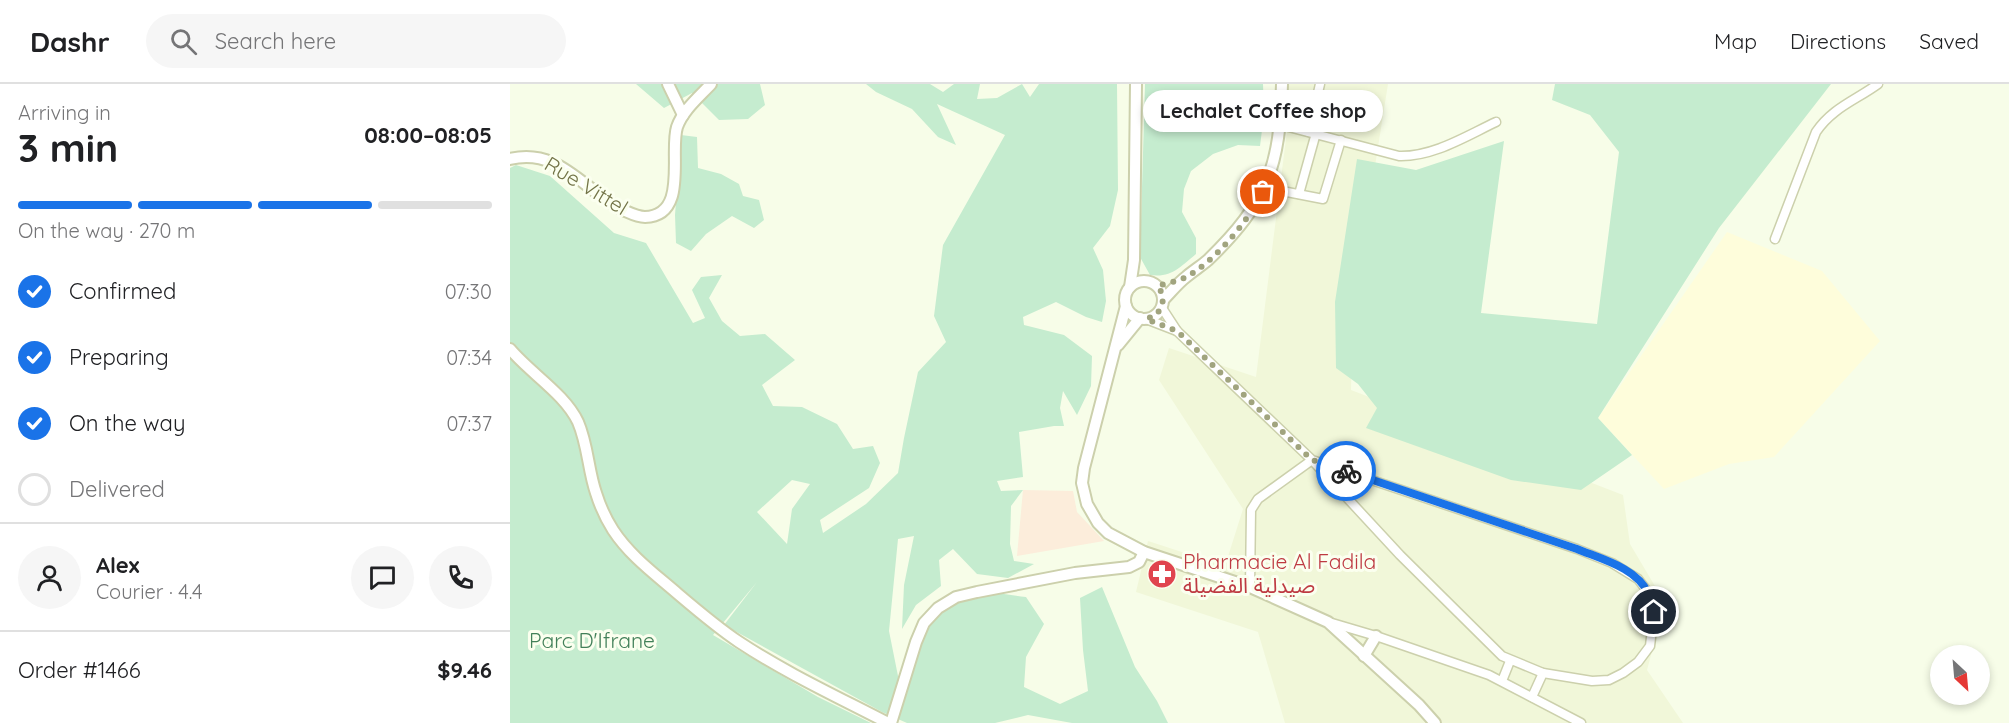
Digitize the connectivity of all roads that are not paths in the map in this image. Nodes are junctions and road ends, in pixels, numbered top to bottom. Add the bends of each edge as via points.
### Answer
1 (668, 84) edge
2 (711, 84) edge
3 (1136, 84) edge
4 (1282, 84) edge
5 (1320, 84) edge
6 (1878, 84) edge
7 (683, 115) junction
8 (1496, 122) dead end
9 (1281, 125) junction
10 (1313, 133) junction
11 (1341, 140) junction
12 (510, 159) edge
13 (1282, 191) dead end
14 (1299, 194) junction
15 (1775, 239) dead end
16 (1134, 260) junction
17 (1185, 278) junction
18 (1152, 284) junction
19 (1130, 287) junction
20 (1162, 304) junction
21 (1126, 306) junction
22 (1143, 319) junction
23 (1177, 331) junction
24 (510, 349) edge
25 (1115, 350) junction
26 (1312, 460) junction
27 (1144, 552) junction
28 (1250, 587) junction
29 (1328, 622) junction
30 (1376, 636) junction
31 (1364, 656) junction
32 (1510, 661) junction
33 (1543, 673) junction
34 (1502, 681) junction
35 (1532, 697) junction
36 (889, 723) edge
37 (1435, 723) edge
38 (1581, 723) edge

1 - 7 street
2 - 7 street, Rue Vittel
3 - 16 street
4 - 9 street
5 - 10 street
6 - 15 street via 1834,111 1816,132
7 - 12 street, Rue Vittel via 675,134 676,170 671,199 663,209 648,216 637,216 610,203 552,162 531,156
8 - 11 street via 1432,151 1409,156
9 - 10 street
9 - 17 street via 1270,173 1256,206 1233,235
10 - 11 street
10 - 14 street
11 - 14 street via 1324,197
13 - 14 street
16 - 18 street
16 - 19 street
17 - 18 street
17 - 20 street
18 - 19 street via 1135,283
18 - 20 street via 1162,292
19 - 21 street
20 - 22 street via 1158,313
20 - 23 street
21 - 22 street via 1134,316
21 - 25 street
22 - 23 street
22 - 25 street
23 - 26 street
24 - 36 street via 574,414 601,507 613,530 637,559 737,641
25 - 27 street via 1082,483 1087,504 1098,523
26 - 28 street via 1258,499 1251,510
26 - 32 street via 1400,555
26 - 33 street via 1577,549 1638,579 1648,592 1654,612 1650,646 1638,662 1609,680
27 - 28 street
27 - 36 street via 1139,562 1129,567 976,592 956,597 938,608 924,623
28 - 29 street
29 - 30 street
29 - 31 street
30 - 31 street
30 - 34 street
31 - 37 street
32 - 33 street
32 - 34 street
33 - 35 street
34 - 35 street
35 - 38 street

